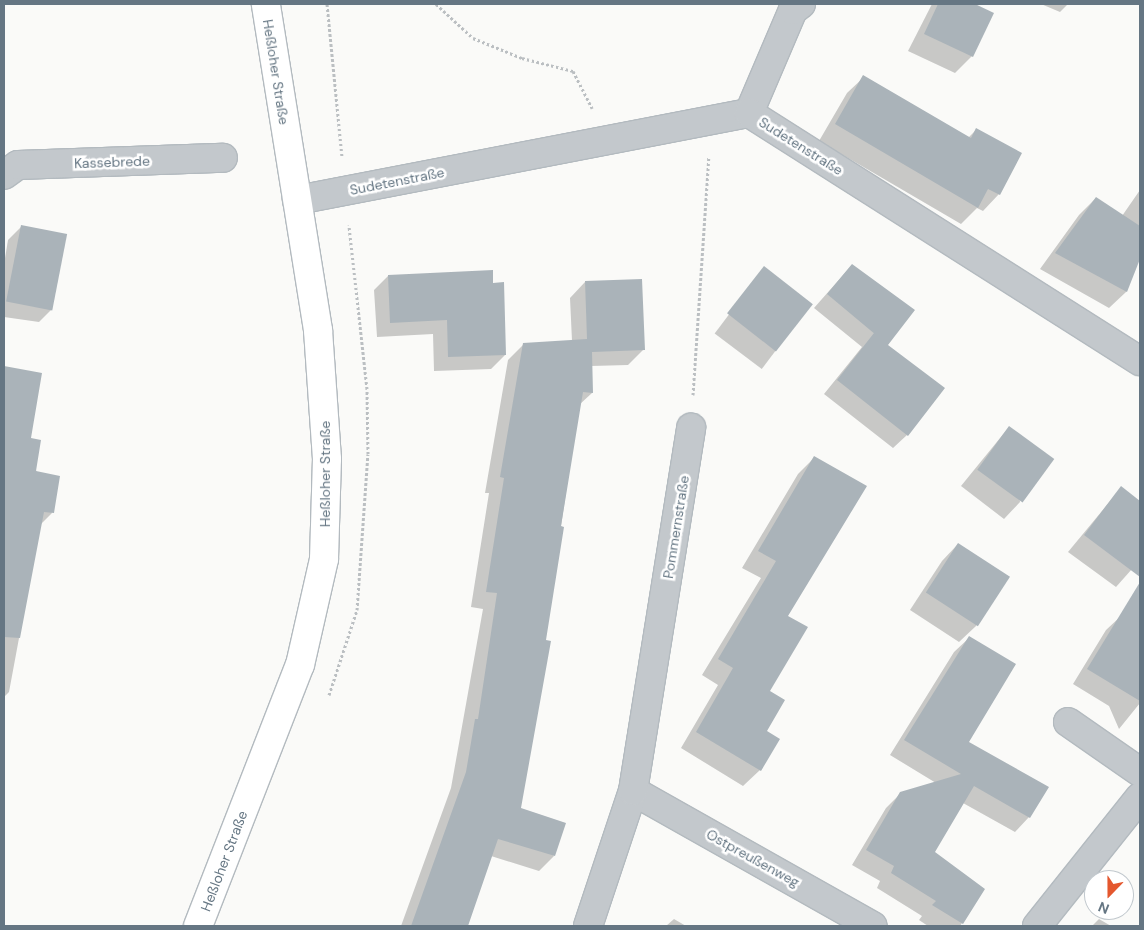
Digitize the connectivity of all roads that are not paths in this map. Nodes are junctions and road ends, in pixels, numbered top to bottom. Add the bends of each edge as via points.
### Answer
1 (266, 4) edge
2 (801, 4) edge
3 (749, 113) junction
4 (223, 158) dead end
5 (4, 174) edge
6 (297, 200) junction
7 (1140, 361) edge
8 (692, 428) road end
9 (1068, 722) dead end
10 (1140, 772) edge
11 (633, 791) junction
12 (1140, 797) edge
13 (198, 926) edge
14 (588, 926) edge
15 (874, 926) edge
16 (1037, 926) edge

1 - 6 main road, Heßloher Straße
2 - 3 street via 793,10
3 - 6 street, Sudetenstraße
3 - 7 street, Sudetenstraße
4 - 5 street, Kassebrede via 18,165
6 - 13 main road, Heßloher Straße via 318,330 324,397 327,459 324,559 300,665
8 - 11 street, Pommernstraße
9 - 10 street
11 - 14 street, Pommernstraße
11 - 15 street, Ostpreußenweg
12 - 16 street

